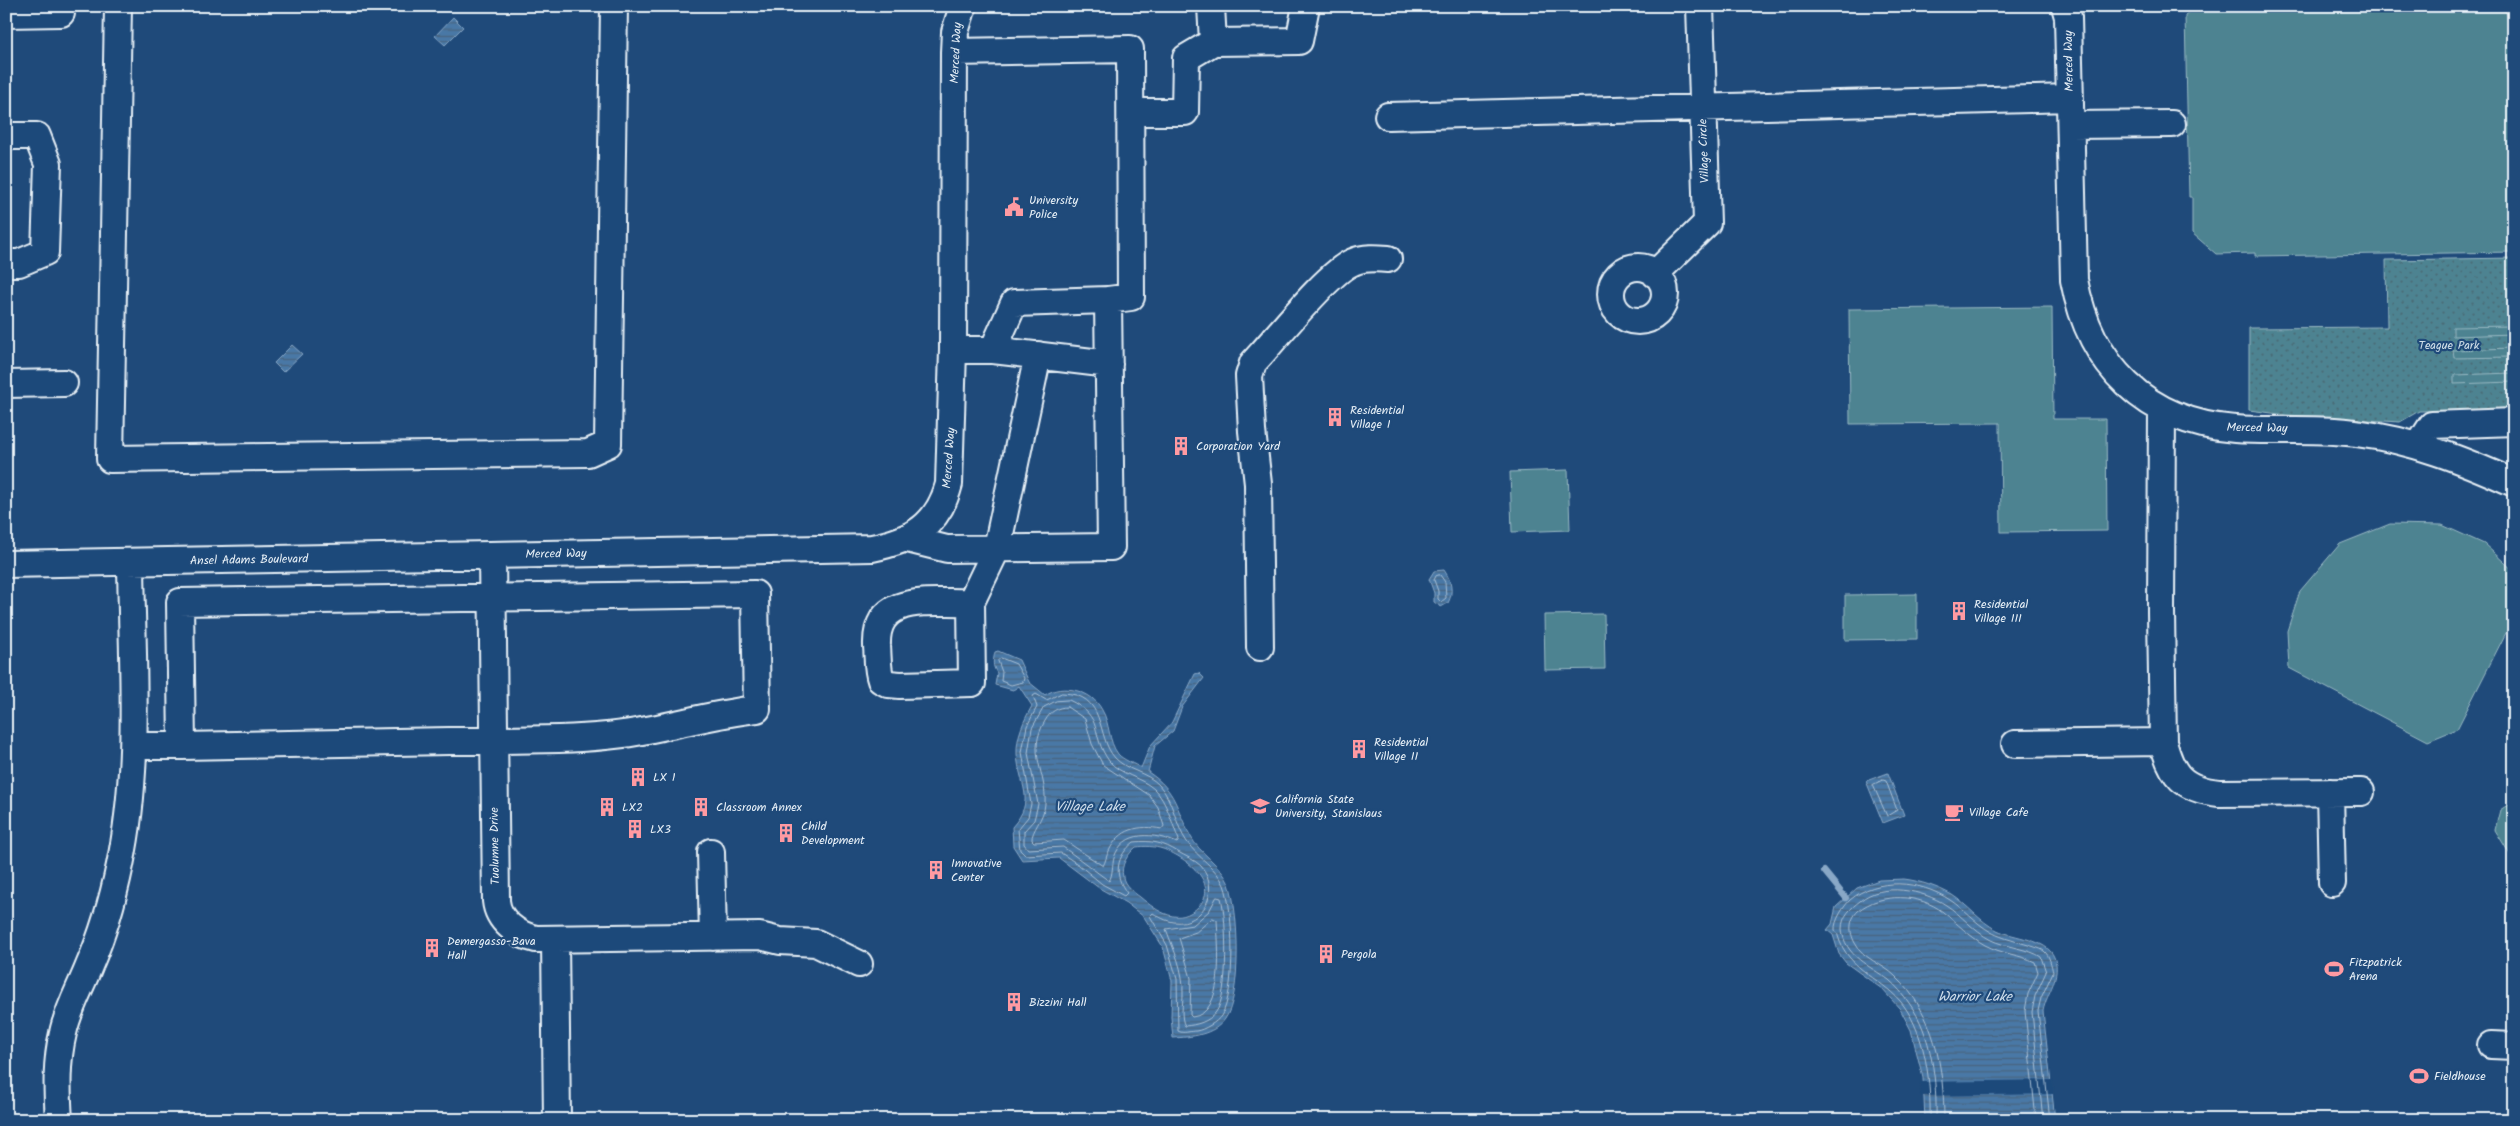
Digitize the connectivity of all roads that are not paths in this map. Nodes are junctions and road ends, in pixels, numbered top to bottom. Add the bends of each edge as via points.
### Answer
1 (118, 6) edge
2 (614, 6) edge
3 (963, 6) edge
4 (1212, 6) edge
5 (1306, 6) edge
6 (1700, 6) edge
7 (2066, 6) edge
8 (61, 13) dead end
9 (6, 14) edge
10 (1214, 42) junction
11 (954, 52) junction
12 (2070, 98) junction
13 (1702, 108) junction
14 (1131, 112) junction
15 (1388, 116) dead end
16 (2172, 124) dead end
17 (2071, 125) junction
18 (6, 136) edge
19 (1388, 259) dead end
20 (6, 263) edge
21 (1655, 274) dead end
22 (1108, 300) junction
23 (953, 350) junction
24 (993, 350) junction
25 (1038, 355) junction
26 (1109, 364) junction
27 (64, 383) dead end
28 (6, 384) edge
29 (2162, 409) junction
30 (2514, 422) edge
31 (2419, 445) junction
32 (2514, 483) edge
33 (907, 539) junction
34 (997, 548) junction
35 (492, 555) junction
36 (131, 562) junction
37 (6, 564) edge
38 (493, 598) junction
39 (971, 602) dead end
40 (1260, 647) dead end
41 (494, 740) junction
42 (2163, 742) junction
43 (2016, 744) dead end
44 (134, 746) junction
45 (182, 746) junction
46 (2330, 792) junction
47 (2360, 792) dead end
48 (711, 852) dead end
49 (2332, 883) dead end
50 (713, 937) junction
51 (555, 940) junction
52 (859, 964) dead end
53 (59, 1120) edge
54 (557, 1120) edge

1 - 2 street via 110,459 588,453 608,444
3 - 11 street, Merced Way via 955,32
4 - 10 street
5 - 10 street via 1299,41
6 - 13 street, Village Circle
7 - 12 street, Merced Way
8 - 9 street
10 - 14 street via 1186,58 1185,112
11 - 14 street via 1130,49
11 - 23 street, Merced Way
12 - 13 street
12 - 17 street, Merced Way
13 - 15 street
13 - 21 street, Village Circle via 1707,223
14 - 22 street via 1131,297
16 - 17 street
17 - 29 street, Merced Way via 2074,280 2078,304 2104,357 2123,381 2144,400
18 - 20 street via 37,136 48,164 44,252
19 - 40 street via 1352,262 1334,275 1253,363 1249,376 1258,484
22 - 24 street via 1014,303
22 - 26 street
23 - 24 street
23 - 33 street, Merced Way via 949,484 937,513
24 - 25 street
25 - 26 street
25 - 34 street
26 - 34 street via 1111,547
27 - 28 street
29 - 31 street, Merced Way via 2181,419 2212,426 2356,432
29 - 42 street
30 - 31 street via 2432,425
31 - 32 street, Merced Way via 2466,461
33 - 34 street via 947,549
33 - 35 street, Merced Way via 872,548
34 - 39 street
35 - 36 street, Ansel Adams Boulevard
35 - 38 street, Tuolumne Drive
36 - 37 street, Ansel Adams Boulevard
36 - 44 street
38 - 41 street, Tuolumne Drive
38 - 41 street via 755,594 757,709 605,736
38 - 45 street via 180,602
41 - 45 street
41 - 51 street, Tuolumne Drive via 497,908 505,922 521,934 536,940
42 - 43 street
42 - 46 street via 2174,772 2186,784 2202,791
44 - 45 street
44 - 53 street via 126,832 112,898 62,1034 57,1075
46 - 47 street
46 - 49 street
48 - 50 street
50 - 51 street, Tuolumne Drive
50 - 52 street, Tuolumne Drive via 760,936 816,943
51 - 54 street

